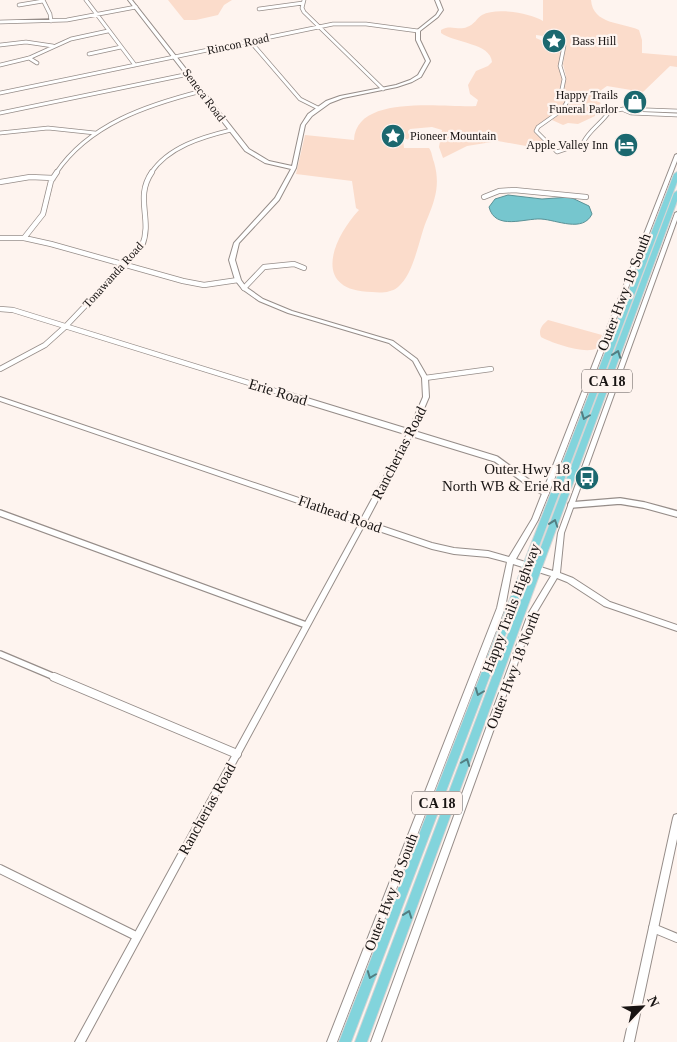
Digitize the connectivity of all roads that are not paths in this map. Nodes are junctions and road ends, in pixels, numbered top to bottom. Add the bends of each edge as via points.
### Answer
1 (43, 0) edge
2 (86, 0) edge
3 (130, 0) edge
4 (437, 0) edge
5 (303, 2) edge
6 (19, 5) dead end
7 (136, 7) junction
8 (259, 9) dead end
9 (97, 15) junction
10 (51, 21) junction
11 (0, 22) edge
12 (320, 27) junction
13 (108, 31) junction
14 (418, 31) junction
15 (250, 41) junction
16 (546, 41) dead end
17 (0, 45) edge
18 (53, 46) junction
19 (121, 48) junction
20 (89, 54) dead end
21 (176, 57) junction
22 (29, 58) junction
23 (37, 63) dead end
24 (0, 65) edge
25 (135, 65) junction
26 (189, 74) junction
27 (383, 89) junction
28 (202, 91) junction
29 (0, 93) edge
30 (318, 108) junction
31 (677, 111) edge
32 (659, 112) junction
33 (0, 113) edge
34 (677, 115) edge
35 (231, 130) junction
36 (0, 133) edge
37 (95, 133) junction
38 (677, 155) edge
39 (294, 168) junction
40 (677, 174) edge
41 (53, 178) junction
42 (0, 182) edge
43 (677, 193) edge
44 (484, 197) dead end
45 (586, 197) dead end
46 (677, 213) edge
47 (0, 238) edge
48 (24, 238) junction
49 (124, 265) junction
50 (304, 268) dead end
51 (238, 280) junction
52 (244, 288) junction
53 (0, 309) edge
54 (65, 327) junction
55 (0, 369) edge
56 (490, 369) dead end
57 (425, 378) junction
58 (0, 399) edge
59 (410, 432) junction
60 (546, 493) junction
61 (571, 505) junction
62 (0, 513) edge
63 (677, 514) edge
64 (363, 522) junction
65 (512, 560) junction
66 (527, 565) junction
67 (538, 569) junction
68 (556, 574) junction
69 (306, 625) junction
70 (677, 628) edge
71 (0, 654) edge
72 (237, 754) junction
73 (677, 818) edge
74 (0, 869) edge
75 (653, 928) junction
76 (136, 936) junction
77 (677, 938) edge
78 (80, 1042) edge
79 (332, 1042) edge
80 (345, 1042) edge
81 (361, 1042) edge
82 (376, 1042) edge
83 (630, 1042) edge

1 - 6 street
1 - 10 street
2 - 9 street
3 - 7 street, Seneca Road
4 - 14 street via 441,10
5 - 8 street
5 - 12 street via 304,12
7 - 9 street
7 - 21 street, Seneca Road
9 - 10 street
9 - 13 street
10 - 11 street
12 - 14 street, Rincon Road via 347,23
12 - 15 street, Rincon Road
12 - 27 street
13 - 18 street
13 - 19 street
14 - 27 street via 418,40 428,61 425,69 412,81
15 - 21 street, Rincon Road
15 - 30 street via 300,98
16 - 32 street via 561,42 564,46 560,66 567,102 536,131 556,152 583,142 609,112
17 - 18 street via 26,42
18 - 22 street
19 - 20 street
19 - 25 street
21 - 25 street, Rincon Road
21 - 26 street, Seneca Road
22 - 23 street
22 - 24 street
25 - 29 street, Rincon Road
26 - 28 street, Seneca Road
26 - 33 street
27 - 30 street via 354,93
28 - 35 street, Seneca Road
28 - 37 street via 157,103
30 - 39 street via 303,125
31 - 32 street
32 - 34 street
35 - 39 street, Seneca Road via 254,156
35 - 49 street, Tonawanda Road via 190,143 155,167 143,193 148,232 142,246
36 - 37 street via 43,128
37 - 41 street via 77,148
38 - 60 street, Outer Hwy 18 South
39 - 51 street via 277,199 236,243 232,260
40 -> 66 main road, Happy Trails Highway / CA 18
41 - 42 street via 30,177
41 - 48 street via 44,212
67 -> 43 main road, Happy Trails Highway / CA 18
44 - 45 street via 500,190 516,189
46 - 61 street, Outer Hwy 18 North
47 - 48 street
48 - 49 street
49 - 51 street via 204,285
49 - 54 street, Tonawanda Road
50 - 52 street via 294,264 264,267
51 - 52 street
52 - 57 street via 261,300 290,312 391,342 415,360
53 - 54 street, Erie Road via 13,310
54 - 55 street, Tonawanda Road via 45,344
54 - 59 street, Erie Road
56 - 57 street
57 - 59 street, Rancherias Road via 426,397
58 - 64 street, Flathead Road
59 - 60 street, Erie Road via 496,459 533,488
59 - 64 street, Rancherias Road
60 - 65 street, Outer Hwy 18 South
61 - 63 street via 634,502
61 - 68 street, Outer Hwy 18 North via 561,533
62 - 69 street
64 - 65 street, Flathead Road via 437,547
64 - 69 street, Rancherias Road
65 - 66 street, Flathead Road
65 - 79 street, Outer Hwy 18 South via 501,608
66 - 67 street, Flathead Road
66 -> 80 main road, Happy Trails Highway / CA 18
67 - 68 street, Flathead Road
81 -> 67 main road, Happy Trails Highway / CA 18
68 - 70 street, Flathead Road via 607,604
68 - 82 street, Outer Hwy 18 North via 532,614
69 - 72 street, Rancherias Road
71 - 72 street
72 - 76 street, Rancherias Road
73 - 75 street
74 - 76 street
75 - 77 street
75 - 83 street
76 - 78 street, Rancherias Road

